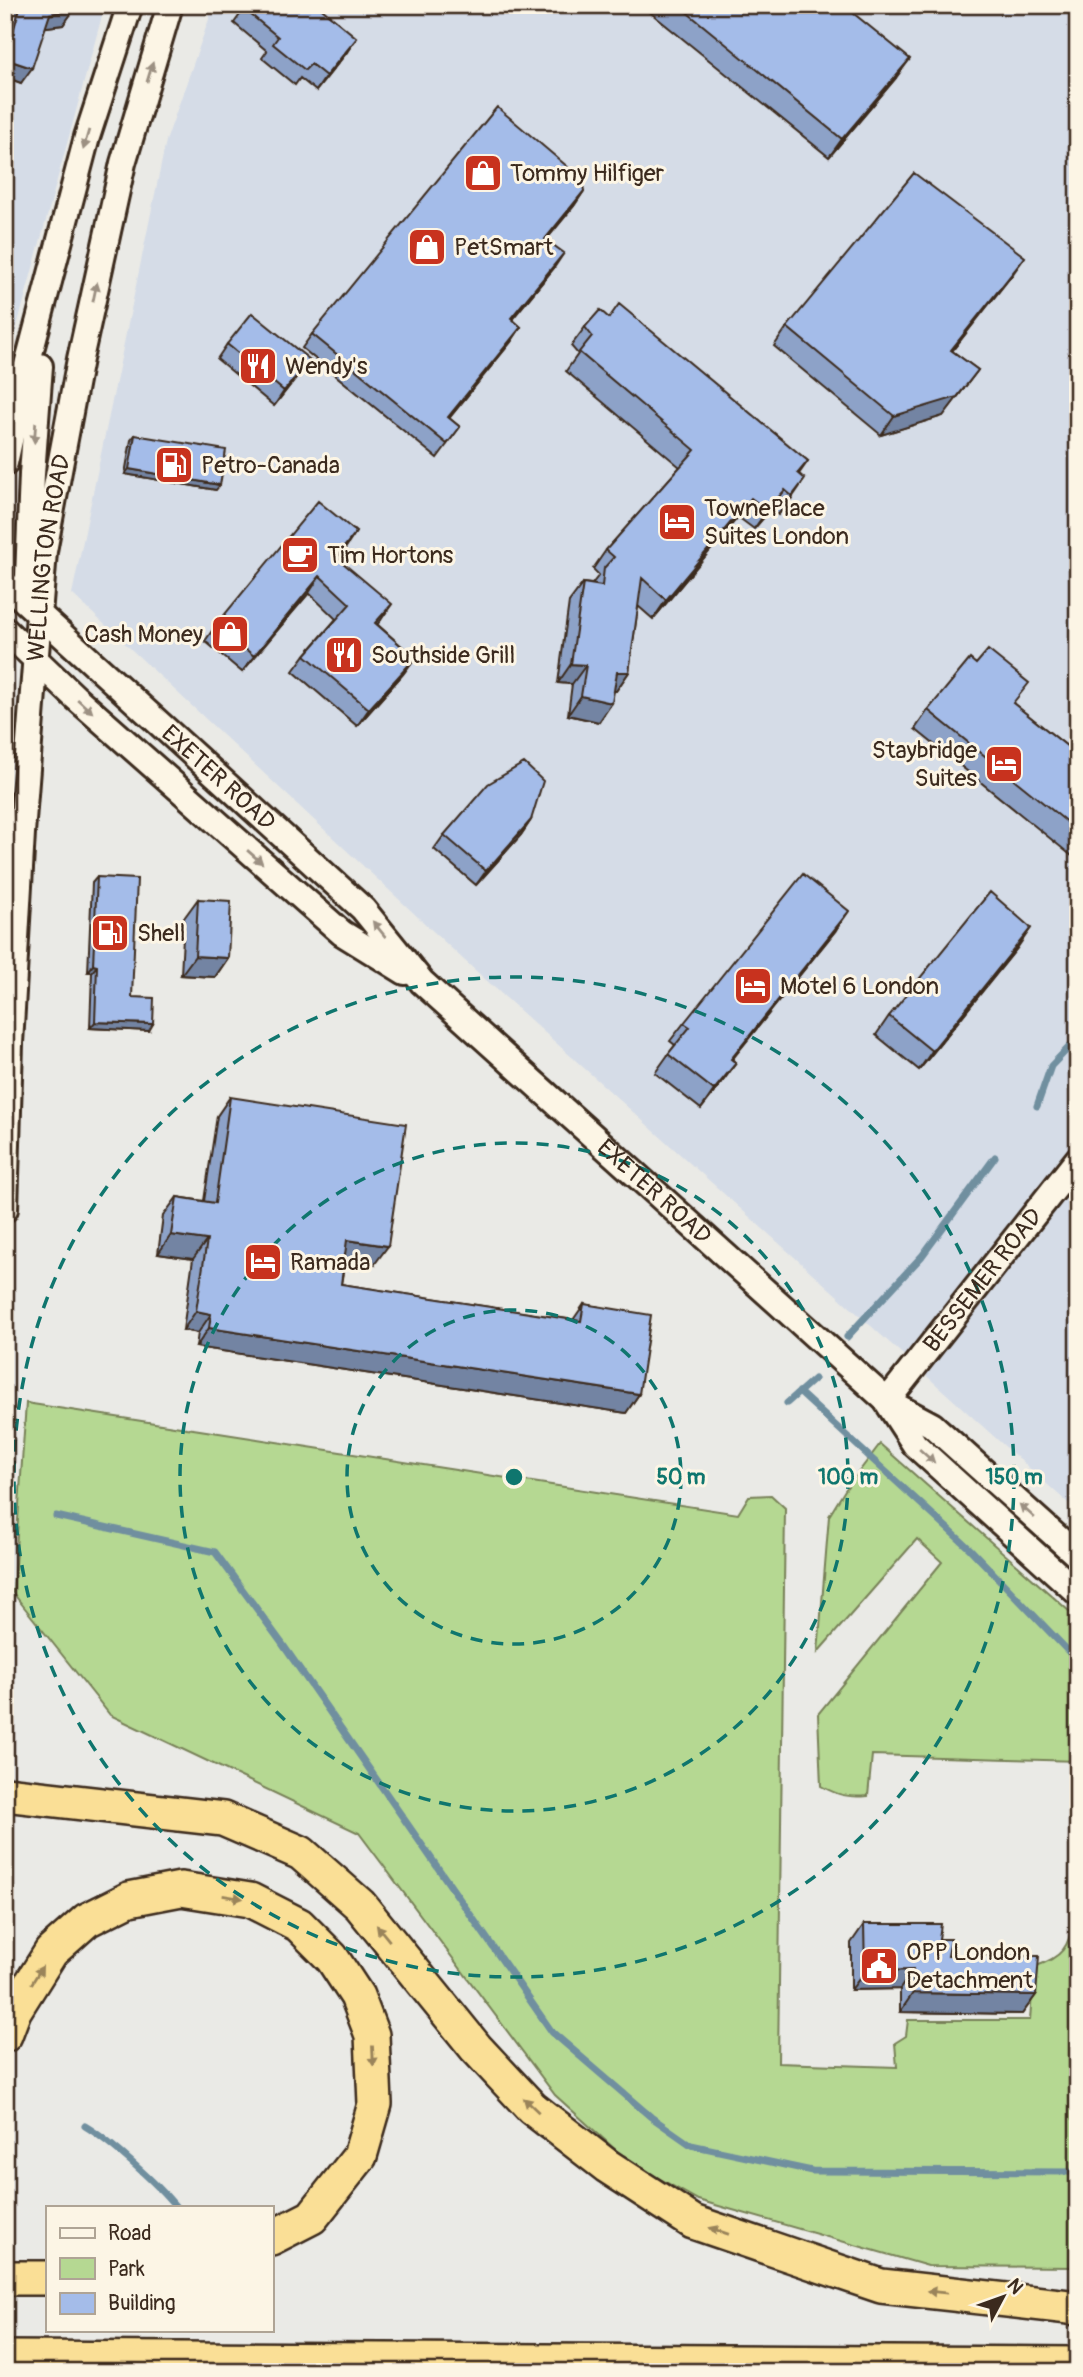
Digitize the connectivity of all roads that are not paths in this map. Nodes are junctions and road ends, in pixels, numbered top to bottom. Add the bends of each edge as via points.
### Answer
1 (130, 5) edge
2 (170, 5) edge
3 (46, 292) junction
4 (5, 463) edge
5 (5, 583) edge
6 (34, 610) junction
7 (5, 630) edge
8 (36, 658) junction
9 (422, 982) junction
10 (1078, 1159) edge
11 (5, 1209) edge
12 (887, 1401) junction
13 (1078, 1556) edge
14 (1078, 1593) edge
15 (5, 1794) edge
16 (5, 2035) edge
17 (273, 2237) edge
18 (5, 2278) edge
19 (46, 2278) edge
20 (1078, 2308) edge
21 (5, 2358) edge
22 (1078, 2364) edge

1 -> 3 street via 87,137
6 -> 2 street, WELLINGTON ROAD via 80,359 123,163
3 - 4 street
3 -> 6 street via 28,538
5 - 6 street, EXETER ROAD
6 - 8 street, WELLINGTON ROAD
9 -> 6 street, EXETER ROAD via 363,909
7 - 8 street, EXETER ROAD
8 -> 9 street, EXETER ROAD via 342,933
8 - 11 street, WELLINGTON ROAD via 24,799
9 - 12 street, EXETER ROAD
10 - 12 street, BESSEMER ROAD
13 -> 12 street, EXETER ROAD via 932,1425
12 -> 14 street, EXETER ROAD via 915,1445
20 -> 15 highway via 881,2286 693,2222 607,2166 532,2108 476,2048 360,1905 301,1853 223,1819
16 -> 17 highway via 51,1952 87,1920 128,1899 181,1889 250,1900 299,1925 332,1958 357,1996 372,2035 375,2104 360,2156 312,2217
18 - 19 highway
21 - 22 highway

